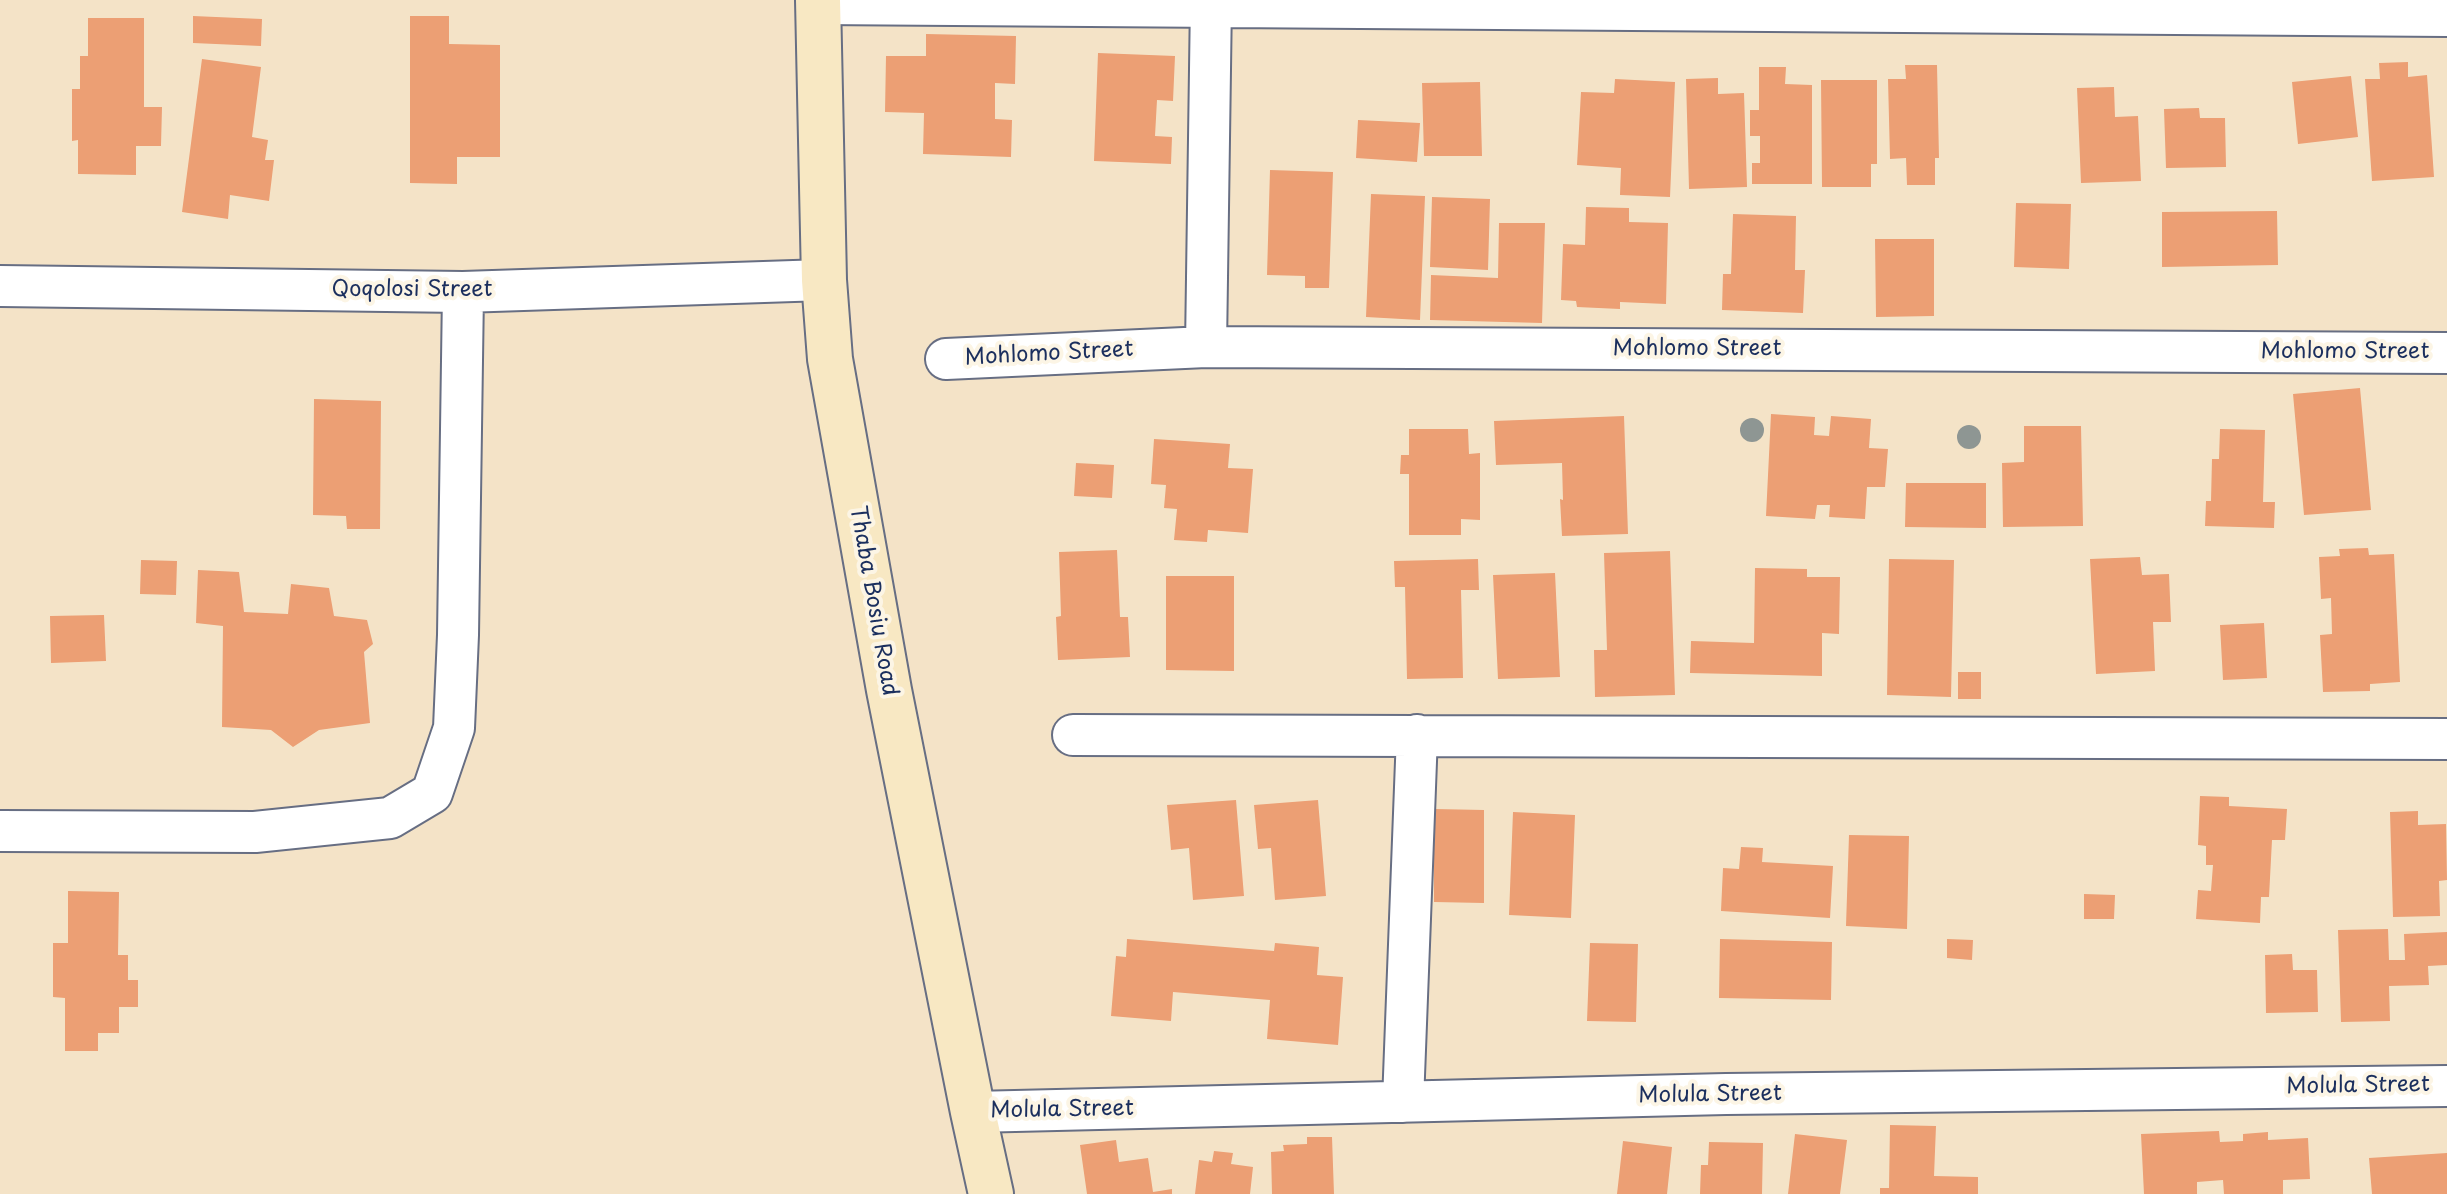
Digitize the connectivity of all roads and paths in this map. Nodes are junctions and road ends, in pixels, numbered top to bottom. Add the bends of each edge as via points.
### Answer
1 (818, 2) edge
2 (1211, 3) edge
3 (2447, 16) edge
4 (824, 280) junction
5 (0, 286) edge
6 (463, 292) junction
7 (1206, 347) junction
8 (2447, 353) edge
9 (946, 359) dead end
10 (1073, 735) dead end
11 (1417, 735) junction
12 (2447, 739) edge
13 (0, 831) edge
14 (2447, 1086) edge
15 (1403, 1102) junction
16 (973, 1112) junction
17 (991, 1194) edge

1 - 2 street
1 - 4 street, Thaba Bosiu Road
2 - 3 street
2 - 7 street
4 - 6 street, Qoqolosi Street
4 - 16 street, Thaba Bosiu Road via 833,374 889,690
5 - 6 street, Qoqolosi Street
6 - 13 street via 454,728 432,793 390,818 255,832
7 - 8 street, Mohlomo Street
7 - 9 street, Mohlomo Street
10 - 11 street
11 - 12 street
11 - 15 street
14 - 15 street, Molula Street
15 - 16 street, Molula Street
16 - 17 street, Thaba Bosiu Road

